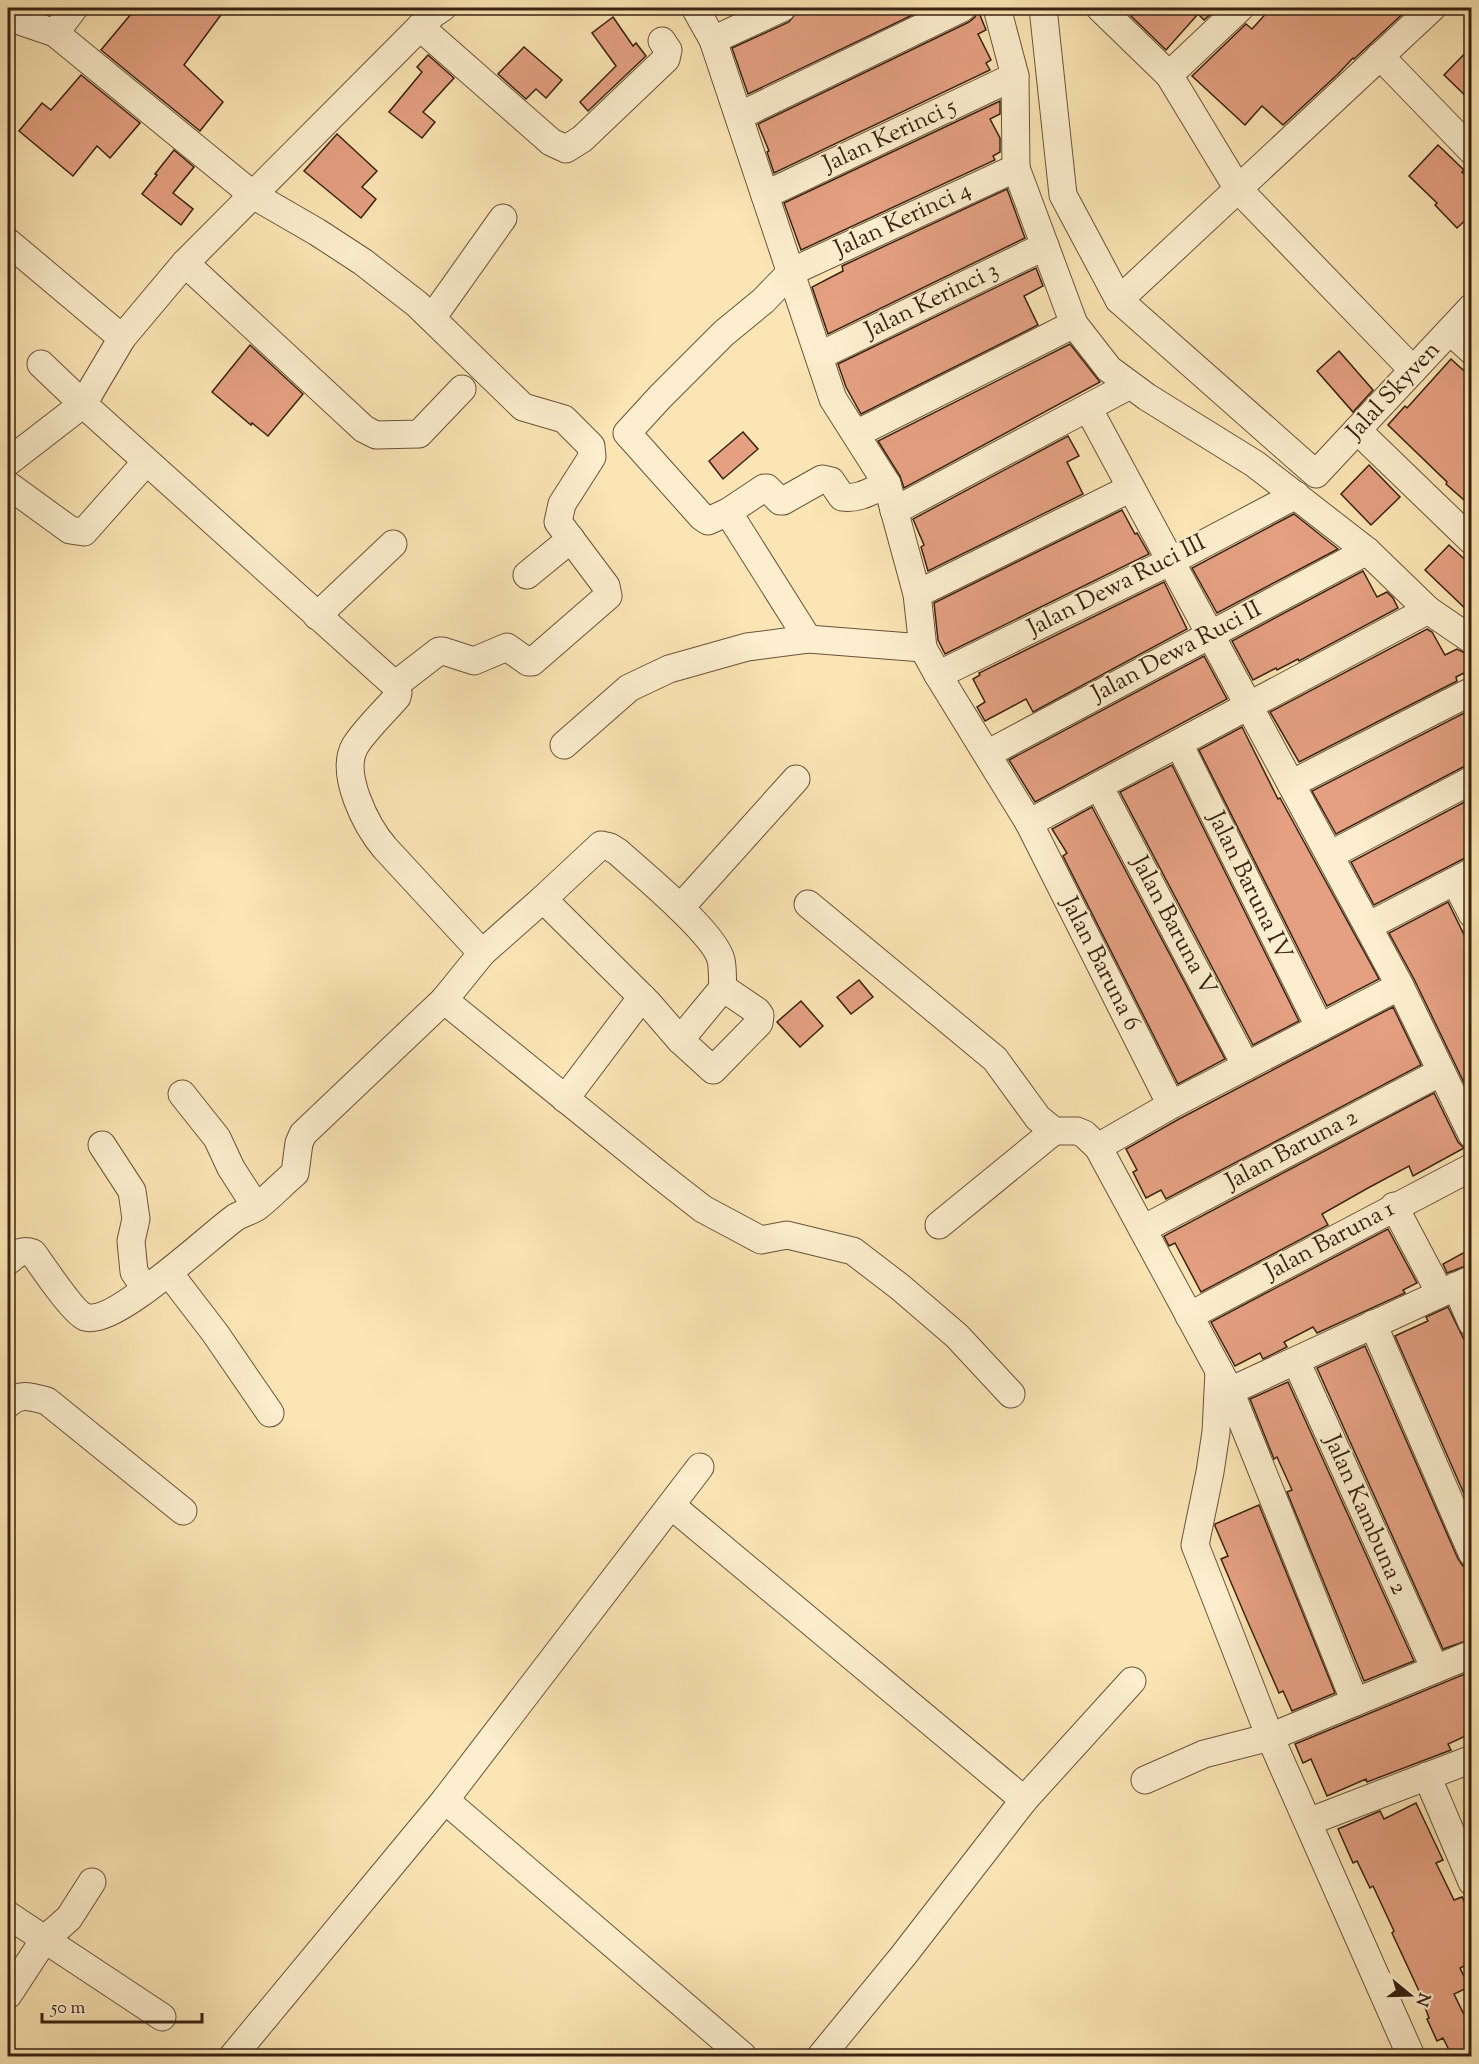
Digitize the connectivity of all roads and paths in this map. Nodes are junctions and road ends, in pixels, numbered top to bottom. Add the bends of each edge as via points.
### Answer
1 (74, 8) edge
2 (695, 8) edge
3 (782, 8) edge
4 (962, 8) edge
5 (997, 8) edge
6 (1043, 8) edge
7 (1100, 8) edge
8 (1240, 8) edge
9 (1432, 8) edge
10 (430, 14) edge
11 (8, 17) edge
12 (55, 33) junction
13 (662, 40) dead end
14 (713, 40) junction
15 (1380, 56) junction
16 (1169, 75) junction
17 (1015, 76) junction
18 (739, 116) junction
19 (1472, 151) edge
20 (1016, 168) junction
21 (1238, 189) junction
22 (253, 195) junction
23 (765, 195) junction
24 (503, 218) dead end
25 (8, 242) edge
26 (1045, 246) junction
27 (185, 263) junction
28 (791, 272) junction
29 (1119, 300) junction
30 (1472, 308) edge
31 (432, 318) junction
32 (1074, 324) junction
33 (1450, 331) junction
34 (122, 338) junction
35 (1472, 351) edge
36 (819, 356) junction
37 (41, 364) dead end
38 (1413, 370) junction
39 (1130, 385) junction
40 (462, 389) dead end
41 (83, 404) junction
42 (1088, 408) junction
43 (1358, 430) junction
44 (856, 434) junction
45 (8, 462) edge
46 (146, 462) junction
47 (887, 484) junction
48 (8, 485) edge
49 (1131, 488) junction
50 (1296, 495) junction
51 (894, 511) junction
52 (728, 512) junction
53 (571, 539) junction
54 (1472, 541) edge
55 (393, 544) dead end
56 (1367, 551) junction
57 (1171, 561) junction
58 (527, 575) dead end
59 (916, 594) junction
60 (1428, 609) junction
61 (317, 616) junction
62 (1210, 634) junction
63 (808, 639) junction
64 (1472, 640) edge
65 (923, 648) junction
66 (938, 675) junction
67 (395, 685) junction
68 (1472, 691) edge
69 (1250, 707) junction
70 (1179, 744) junction
71 (564, 745) dead end
72 (987, 754) junction
73 (796, 779) dead end
74 (1472, 780) edge
75 (1291, 784) junction
76 (1099, 786) junction
77 (1029, 823) junction
78 (1330, 855) junction
79 (1463, 877) edge
80 (543, 899) junction
81 (808, 904) dead end
82 (680, 908) junction
83 (1472, 914) edge
84 (1368, 926) junction
85 (482, 953) junction
86 (1400, 986) junction
87 (723, 988) junction
88 (642, 997) junction
89 (444, 1000) junction
90 (1320, 1028) junction
91 (680, 1040) junction
92 (1246, 1066) junction
93 (1441, 1072) junction
94 (182, 1094) dead end
95 (565, 1099) junction
96 (1171, 1105) junction
97 (1054, 1131) junction
98 (1472, 1135) edge
99 (102, 1145) dead end
100 (1098, 1147) junction
101 (1472, 1167) edge
102 (1394, 1206) junction
103 (256, 1207) junction
104 (939, 1225) dead end
105 (1143, 1229) junction
106 (8, 1261) edge
107 (169, 1273) junction
108 (1456, 1286) edge
109 (146, 1289) junction
110 (1189, 1316) junction
111 (1472, 1323) edge
112 (1373, 1324) junction
113 (1296, 1360) junction
114 (1225, 1381) junction
115 (1011, 1394) dead end
116 (8, 1404) edge
117 (270, 1413) dead end
118 (700, 1467) dead end
119 (672, 1506) junction
120 (183, 1511) dead end
121 (1472, 1553) edge
122 (1472, 1654) edge
123 (1435, 1670) junction
124 (1132, 1681) dead end
125 (1355, 1702) junction
126 (1270, 1737) junction
127 (1472, 1759) edge
128 (1427, 1776) junction
129 (1145, 1780) dead end
130 (445, 1800) junction
131 (1024, 1800) junction
132 (1308, 1822) junction
133 (92, 1881) dead end
134 (1472, 1882) edge
135 (8, 1916) edge
136 (44, 1940) junction
137 (8, 1995) edge
138 (162, 2017) dead end
139 (233, 2056) edge
140 (743, 2056) edge
141 (821, 2056) edge
142 (1410, 2056) edge

1 - 12 street
2 - 14 street
3 - 14 street
4 - 18 street
5 - 17 street
6 - 29 street via 1063,195
7 - 16 street
8 - 16 street
9 - 15 street
10 - 13 street via 551,142 566,148 582,139 666,59 668,50
10 - 22 street
11 - 12 street
12 - 22 street
14 - 18 street
15 - 19 street
15 - 21 street
16 - 21 street
17 - 20 street
17 - 23 street, Jalan Kerinci 5
18 - 23 street
20 - 26 street
20 - 28 street, Jalan Kerinci 4
21 - 29 street
21 - 38 street
22 - 27 street
22 - 31 street via 363,262
23 - 28 street
24 - 31 street
25 - 34 street
26 - 32 street
26 - 36 street, Jalan Kerinci 3
27 - 34 street
27 - 40 street via 364,429 376,435 419,434
28 - 36 street
28 - 52 street via 724,333 627,433 704,518 711,521
29 - 43 street, Jalal Skyven via 1316,474
30 - 33 street, Jalal Skyven
31 - 53 street via 523,407 564,419 591,446 592,457 559,512 558,522
32 - 39 street via 1108,369
32 - 44 street
33 - 35 street
33 - 38 street, Jalal Skyven
34 - 41 street
36 - 44 street via 833,399
37 - 41 street
38 - 43 street, Jalal Skyven
39 - 42 street
39 - 50 street via 1255,464
41 - 45 street
41 - 46 street
42 - 49 street
42 - 51 street
43 - 54 street
44 - 47 street
46 - 48 street via 84,532 70,530
46 - 61 street
47 - 51 street
47 - 52 street via 848,498 842,497 831,481 822,479 783,501 764,488
49 - 57 street
49 - 59 street
50 - 56 street
50 - 57 street, Jalan Dewa Ruci III
51 - 59 street
52 - 63 street
53 - 58 street
53 - 67 street via 608,594 532,662 507,646 474,661 439,651
55 - 61 street
56 - 60 street
56 - 62 street, Jalan Dewa Ruci II
57 - 62 street
57 - 66 street, Jalan Dewa Ruci III
59 - 65 street
60 - 64 street
60 - 69 street
61 - 67 street
62 - 69 street
62 - 72 street, Jalan Dewa Ruci II
63 - 65 street
63 - 71 street via 747,647 669,669 629,688
65 - 66 street, Jalan Baruna 6
66 - 72 street, Jalan Baruna 6
67 - 85 street via 397,697 355,747 351,758 359,806 385,848
68 - 75 street
69 - 70 street
69 - 75 street
70 - 76 street
70 - 90 street, Jalan Baruna IV
72 - 77 street, Jalan Baruna 6
73 - 82 street
74 - 78 street
75 - 78 street
76 - 77 street
76 - 92 street, Jalan Baruna V
77 - 96 street, Jalan Baruna 6
78 - 84 street
79 - 83 street
79 - 84 street
80 - 82 street via 605,845 618,852
80 - 85 street
80 - 88 street
81 - 97 street via 995,1059 1038,1118
82 - 87 street via 715,945 721,960
84 - 86 street
85 - 89 street
86 - 90 street
86 - 93 street
87 - 91 street
87 - 91 street via 757,1011 759,1023 715,1070
88 - 91 street
88 - 95 street
89 - 95 street
89 - 103 street via 303,1134 295,1173
90 - 92 street
92 - 96 street
93 - 98 street
93 - 105 street, Jalan Baruna 2
94 - 103 street via 217,1138
95 - 115 street via 704,1209 761,1240 787,1235 853,1251 957,1336
96 - 100 street
97 - 100 street via 1081,1132
97 - 104 street
99 - 109 street via 132,1191 136,1219 131,1241 134,1272
100 - 105 street
101 - 102 street, Jalan Baruna 1
102 - 108 street
102 - 110 street, Jalan Baruna 1
103 - 107 street via 237,1217
105 - 110 street
106 - 109 street via 20,1252 33,1253 77,1310 87,1317 98,1317
107 - 109 street
107 - 117 street
108 - 111 street
108 - 112 street
110 - 114 street
112 - 113 street
112 - 121 street
113 - 114 street
113 - 123 street, Jalan Kambuna 2
114 - 125 street
114 - 126 street via 1195,1545
116 - 120 street via 14,1397 26,1395 47,1401
118 - 119 street
119 - 130 street
119 - 131 street
122 - 123 street
123 - 125 street
124 - 131 street
125 - 126 street
126 - 129 street via 1204,1754
126 - 132 street
127 - 128 street
128 - 132 street
128 - 134 street
130 - 139 street
130 - 140 street
131 - 141 street
132 - 142 street
133 - 136 street via 69,1918
135 - 136 street
136 - 137 street
136 - 138 street

